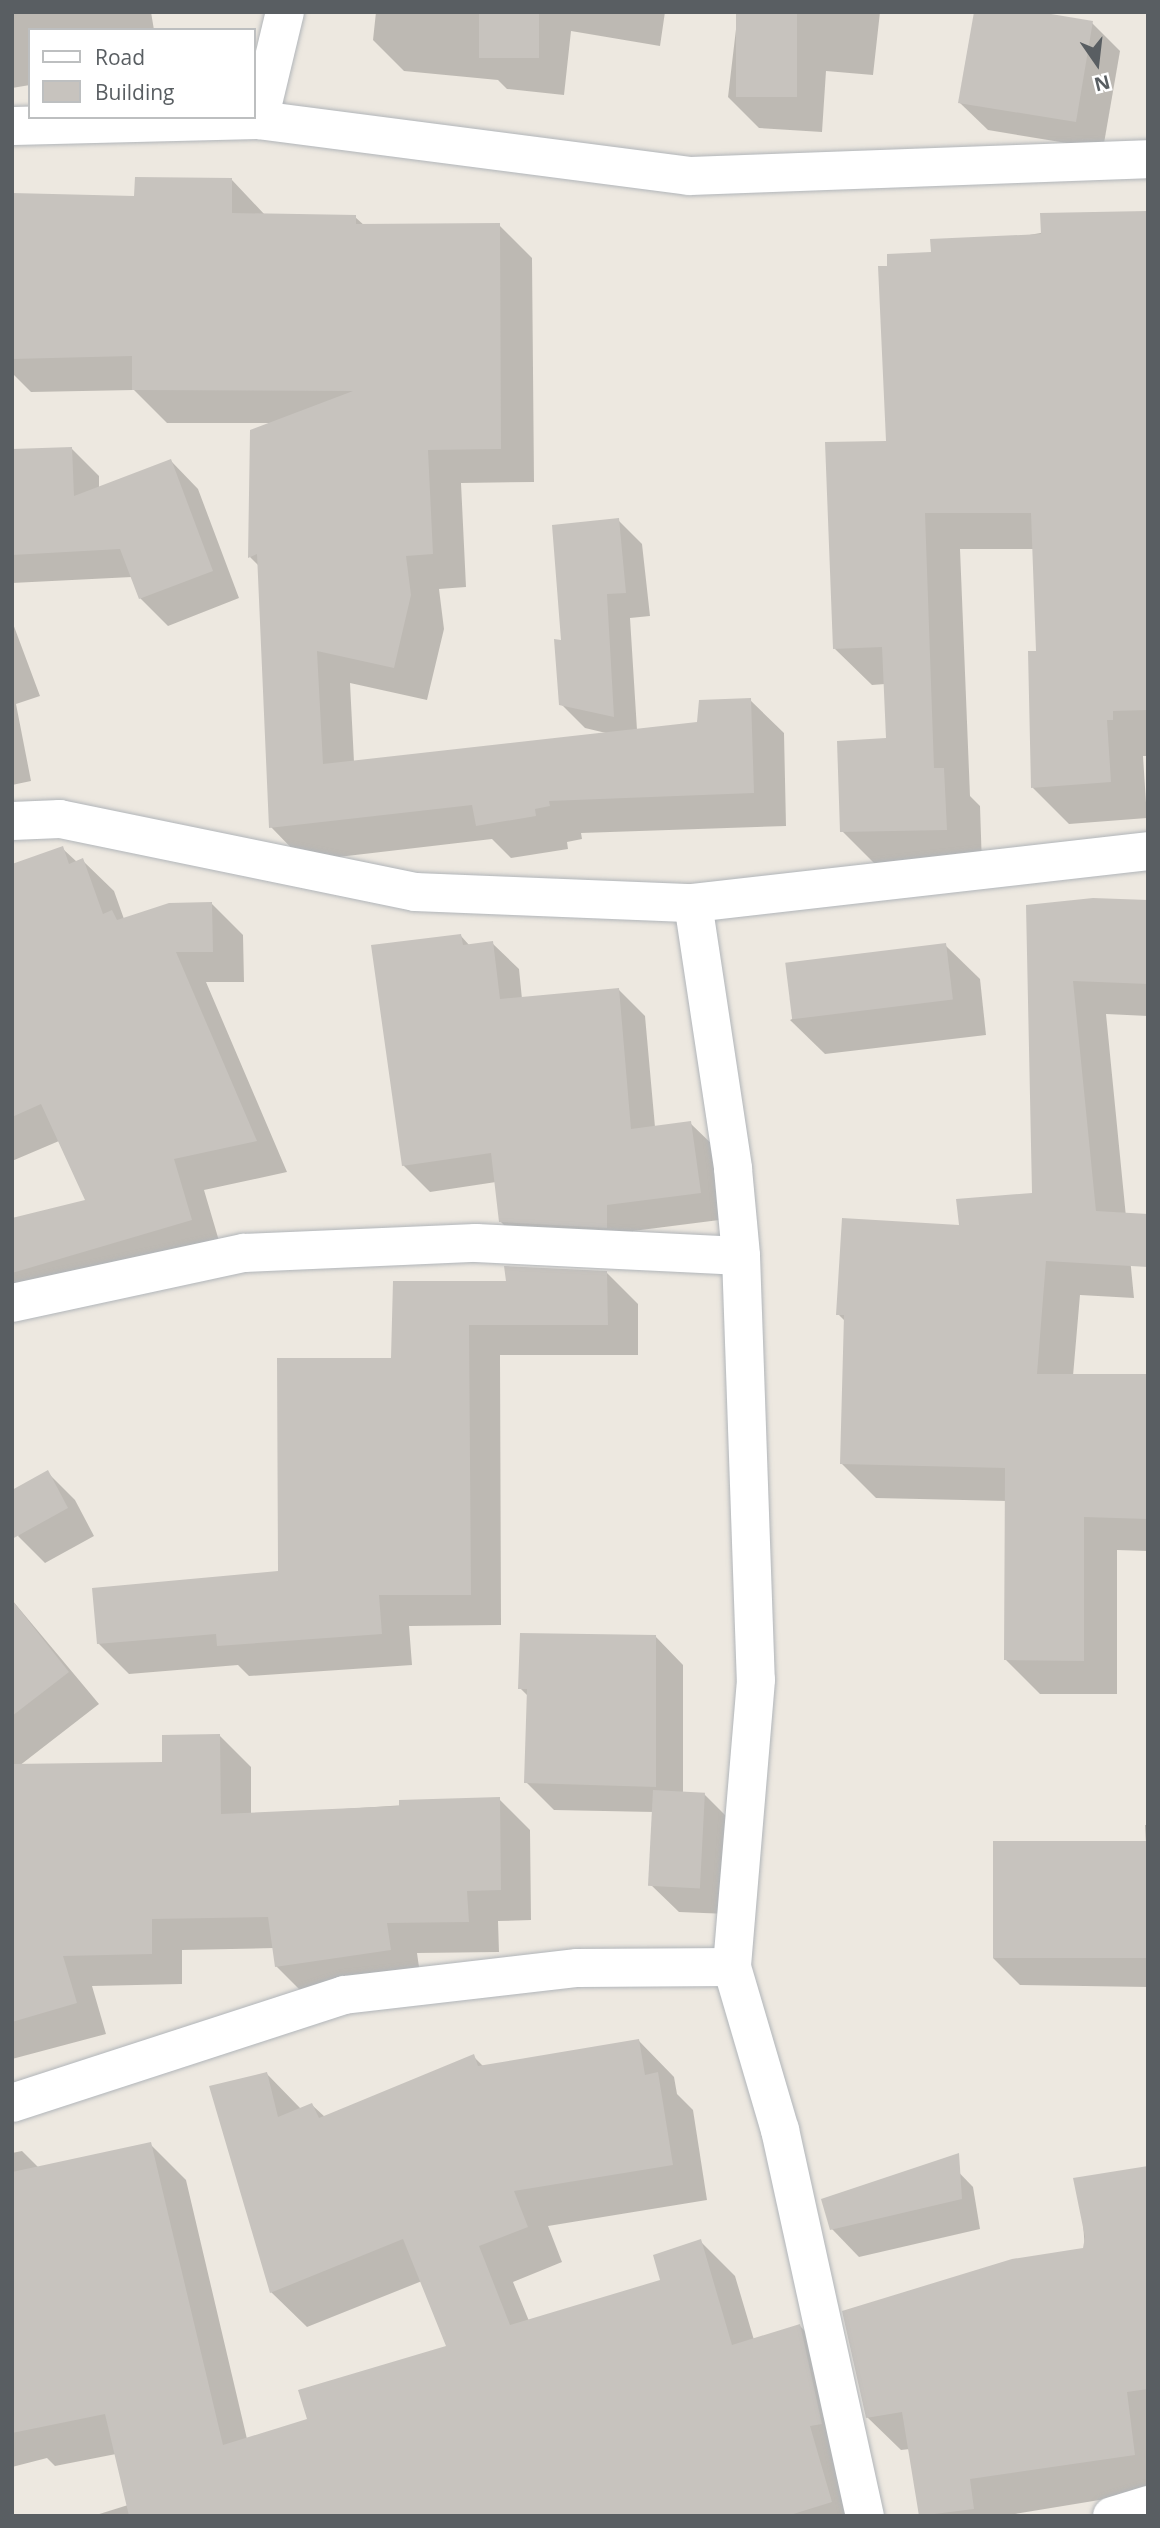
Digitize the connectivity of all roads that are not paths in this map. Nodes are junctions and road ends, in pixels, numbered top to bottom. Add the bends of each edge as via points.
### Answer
1 (285, 12) edge
2 (259, 120) junction
3 (12, 126) edge
4 (1148, 159) edge
5 (12, 821) edge
6 (1148, 850) edge
7 (693, 902) junction
8 (741, 1256) junction
9 (12, 1303) edge
10 (732, 1967) junction
11 (12, 2103) edge
12 (1148, 2505) edge
13 (866, 2516) edge
14 (1112, 2516) edge

1 - 2 street
2 - 3 street
2 - 4 street via 689,176
5 - 7 street via 60,819 415,892
6 - 7 street
7 - 8 street via 733,1169
8 - 9 street via 477,1243 244,1252
8 - 10 street via 756,1680
10 - 11 street via 577,1968 344,1994
10 - 13 street via 779,2130
12 - 14 street

